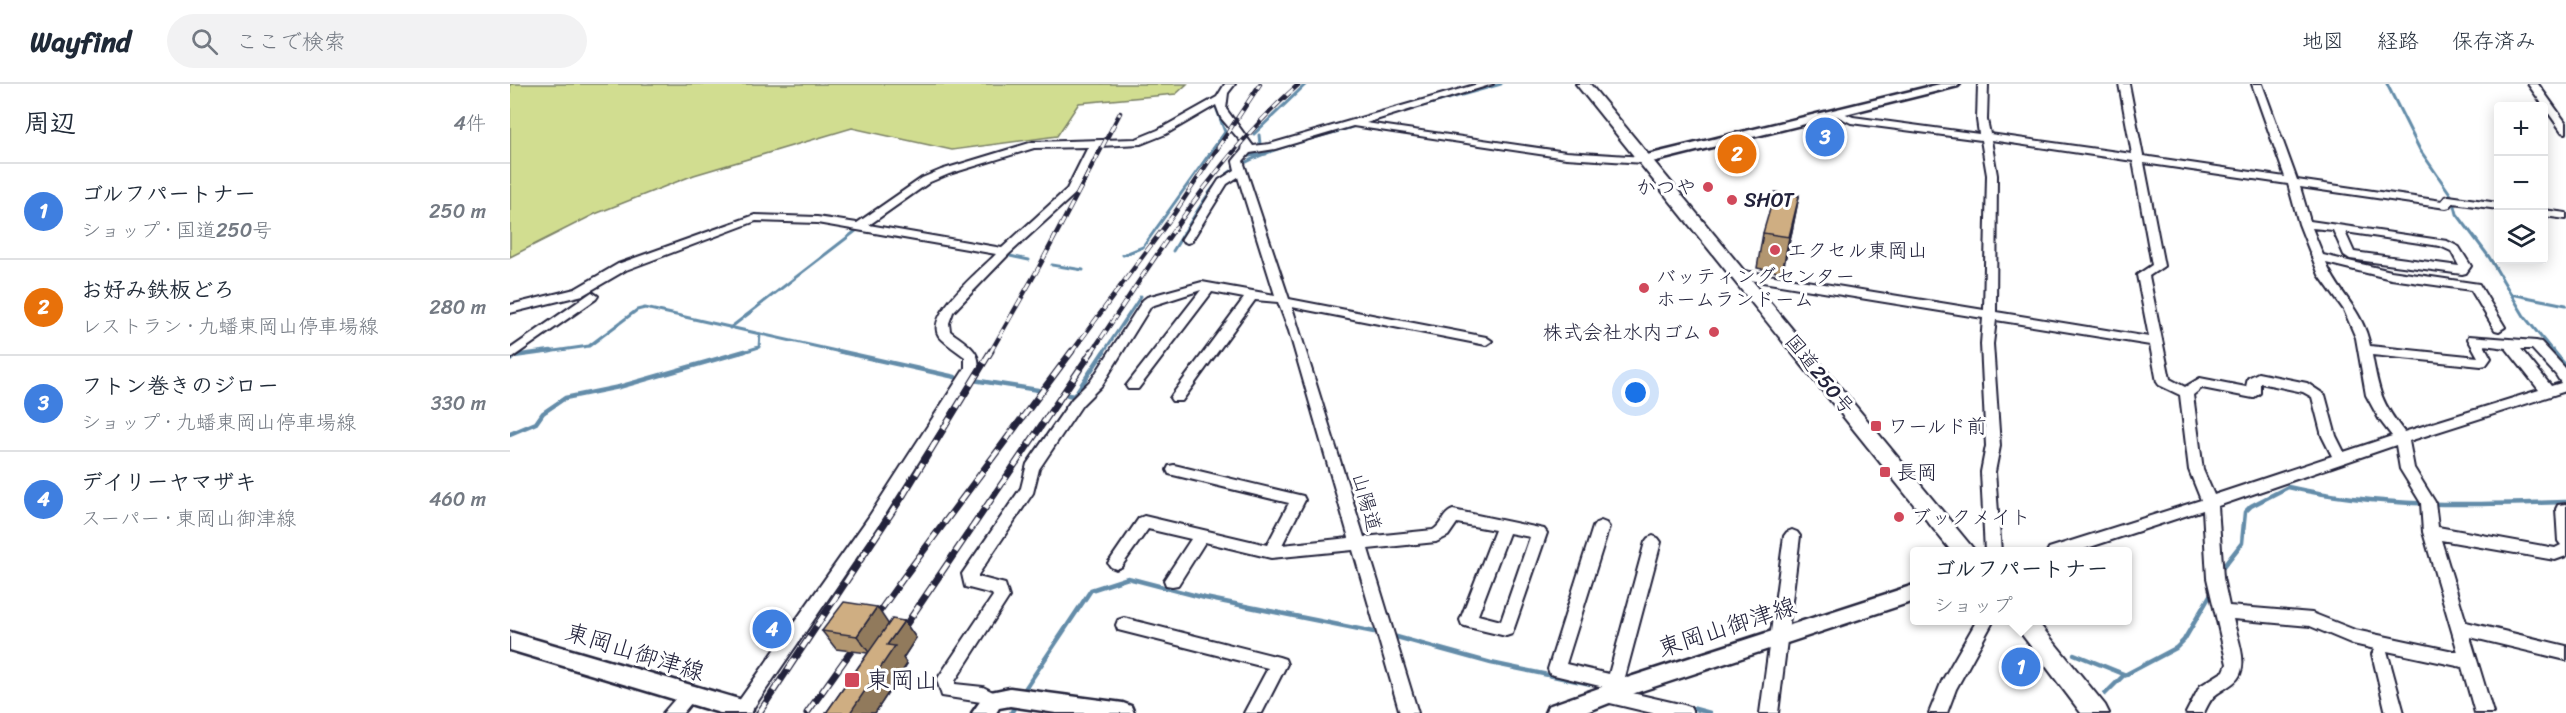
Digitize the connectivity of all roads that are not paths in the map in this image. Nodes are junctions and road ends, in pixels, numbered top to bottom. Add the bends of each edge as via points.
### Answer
1 (1230, 84) edge
2 (1488, 84) edge
3 (1583, 84) edge
4 (1954, 84) edge
5 (1983, 84) edge
6 (2124, 84) edge
7 (2257, 84) edge
8 (2533, 84) edge
9 (1220, 99) junction
10 (1836, 113) junction
11 (1348, 123) junction
12 (2566, 130) edge
13 (1985, 137) junction
14 (1094, 145) junction
15 (1247, 150) junction
16 (2138, 159) junction
17 (1644, 160) junction
18 (1240, 167) junction
19 (2292, 182) junction
20 (2494, 205) edge
21 (2548, 214) edge
22 (2566, 216) edge
23 (2305, 224) junction
24 (861, 226) junction
25 (2337, 227) junction
26 (1187, 240) dead end
27 (1005, 252) junction
28 (2319, 258) junction
29 (1738, 274) junction
30 (1208, 289) junction
31 (579, 292) junction
32 (1252, 296) junction
33 (1283, 300) junction
34 (510, 309) edge
35 (1989, 315) junction
36 (2499, 327) dead end
37 (1486, 341) dead end
38 (2156, 342) junction
39 (2510, 344) junction
40 (2364, 350) junction
41 (510, 355) edge
42 (2566, 381) edge
43 (1133, 386) dead end
44 (2566, 386) edge
45 (2548, 392) junction
46 (2186, 393) junction
47 (1177, 398) dead end
48 (2401, 438) junction
49 (2341, 459) junction
50 (1174, 470) dead end
51 (2210, 504) junction
52 (2563, 509) dead end
53 (1504, 526) junction
54 (1601, 527) dead end
55 (2431, 532) junction
56 (1201, 536) junction
57 (1792, 536) dead end
58 (2566, 541) edge
59 (1653, 542) dead end
60 (1358, 544) junction
61 (1961, 547) edge
62 (1993, 547) edge
63 (2070, 547) edge
64 (2566, 550) edge
65 (1275, 552) junction
66 (1116, 563) dead end
67 (1172, 580) dead end
68 (1910, 594) edge
69 (2221, 604) junction
70 (1124, 625) dead end
71 (1984, 625) edge
72 (2025, 625) edge
73 (2460, 628) junction
74 (1778, 638) junction
75 (511, 642) edge
76 (2566, 653) edge
77 (2380, 654) dead end
78 (2468, 661) junction
79 (1618, 688) junction
80 (688, 696) junction
81 (988, 707) edge
82 (741, 711) edge
83 (672, 713) edge
84 (1123, 713) edge
85 (1253, 713) edge
86 (1408, 713) edge
87 (1556, 713) edge
88 (1684, 713) edge
89 (1769, 713) edge
90 (1938, 713) edge
91 (2096, 713) edge
92 (2195, 713) edge
93 (2395, 713) edge
94 (2484, 713) edge

1 - 9 street
2 - 11 street
3 - 17 highway, 国道250号
4 - 10 main road
5 - 13 street
6 - 16 street
7 - 19 street
8 - 12 street
9 - 14 street via 1152,137
9 - 15 street via 1226,119 1248,144
10 - 13 street via 1851,120
10 - 17 main road
11 - 15 street via 1271,147
11 - 17 street via 1566,155
13 - 16 street
13 - 35 street via 1992,176
14 - 24 street via 1033,145 945,172 926,180
14 - 27 street via 1072,191
15 - 18 street
16 - 19 street
16 - 38 street via 2158,266 2143,275
17 - 29 highway, 国道250号
18 - 26 street via 1223,182
18 - 33 street, 山陽道
19 - 20 street via 2446,205 2454,200
19 - 23 street
21 - 22 street
23 - 25 street
23 - 28 street
24 - 27 street
24 - 31 street via 755,218 622,267
25 - 25 street via 2349,255 2462,270 2465,267 2455,249 2443,243
27 - 82 street via 945,316 943,328 947,337 963,347 973,360 873,522
28 - 36 street via 2391,275 2475,287
28 - 40 street via 2325,275 2350,309
29 - 35 street
29 - 61 highway, 国道250号
30 - 32 street
30 - 43 street
30 - 81 street via 1202,286 1147,303 1097,382 1077,402 1032,468 1028,489 970,574 971,582 999,589 1001,597 946,680 948,691 983,696
31 - 34 street
31 - 41 street via 592,296
32 - 33 street
32 - 47 street
33 - 37 street
33 - 60 street, 山陽道
35 - 38 street
35 - 62 street via 1993,446 1988,472
38 - 46 street via 2164,382
39 - 40 street via 2474,339 2485,358 2481,362
39 - 42 street via 2536,345
39 - 45 street
40 - 48 street via 2373,395
44 - 45 street
45 - 48 street
46 - 49 street via 2200,383 2253,393 2253,381 2258,378 2307,388 2318,395 2327,436
46 - 51 street via 2196,470
48 - 49 street
48 - 55 street via 2407,469 2428,505
49 - 51 street
50 - 65 street via 1298,500
51 - 63 street
51 - 69 street via 2215,578
52 - 58 street
53 - 53 street via 1468,620 1506,629 1539,533
53 - 60 street via 1453,516 1436,536
54 - 79 street via 1556,669
55 - 64 street via 2555,554
55 - 73 street
56 - 65 street
56 - 66 street via 1144,522
56 - 67 street
57 - 74 street
59 - 79 street
60 - 65 street
60 - 86 street, 山陽道
68 - 74 main road, 東岡山御津線
69 - 78 street via 2296,616 2352,637
69 - 92 street via 2235,664 2230,676 2206,692
70 - 85 street via 1279,664
71 - 90 street via 1948,686
72 - 91 highway
73 - 76 street
73 - 78 street
74 - 79 main road, 東岡山御津線
74 - 89 street
75 - 80 main road, 東岡山御津線
77 - 93 street
78 - 94 street
79 - 87 main road, 東岡山御津線
79 - 88 street
80 - 82 main road, 東岡山御津線
80 - 83 street
81 - 84 main road via 1010,697

